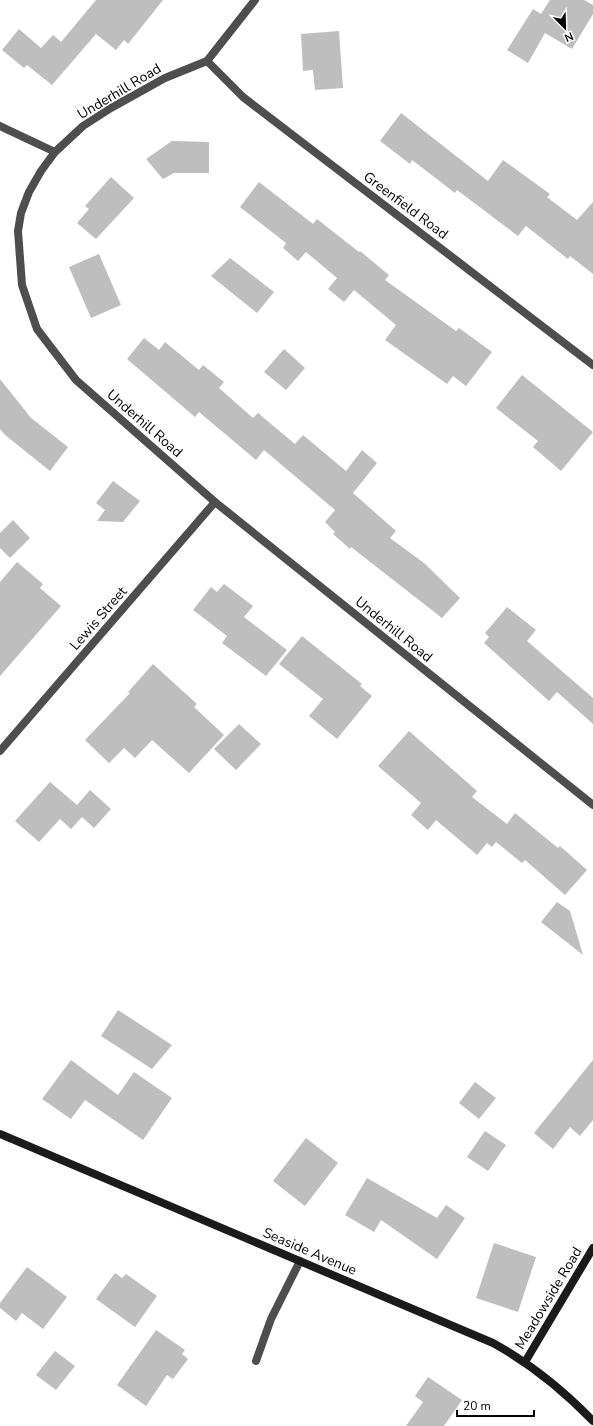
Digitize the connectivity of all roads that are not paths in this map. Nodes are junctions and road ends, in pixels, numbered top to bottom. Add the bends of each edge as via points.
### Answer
1 (256, 0) edge
2 (207, 61) junction
3 (0, 126) edge
4 (55, 152) junction
5 (593, 365) edge
6 (215, 502) junction
7 (0, 751) edge
8 (593, 805) edge
9 (0, 1134) edge
10 (593, 1248) edge
11 (300, 1261) junction
12 (256, 1361) dead end
13 (525, 1362) junction
14 (593, 1421) edge

1 - 2 street, Underhill Road
2 - 4 street, Underhill Road via 165,78 111,108 83,126
2 - 5 street, Greenfield Road via 243,97
3 - 4 street
4 - 6 street, Underhill Road via 29,192 18,231 22,285 37,329 76,380
6 - 7 street, Lewis Street
6 - 8 street, Underhill Road
9 - 11 street, Seaside Avenue
10 - 13 street, Meadowside Road
11 - 12 street via 271,1319
11 - 13 street, Seaside Avenue via 493,1343
13 - 14 street, Seaside Avenue via 570,1397

